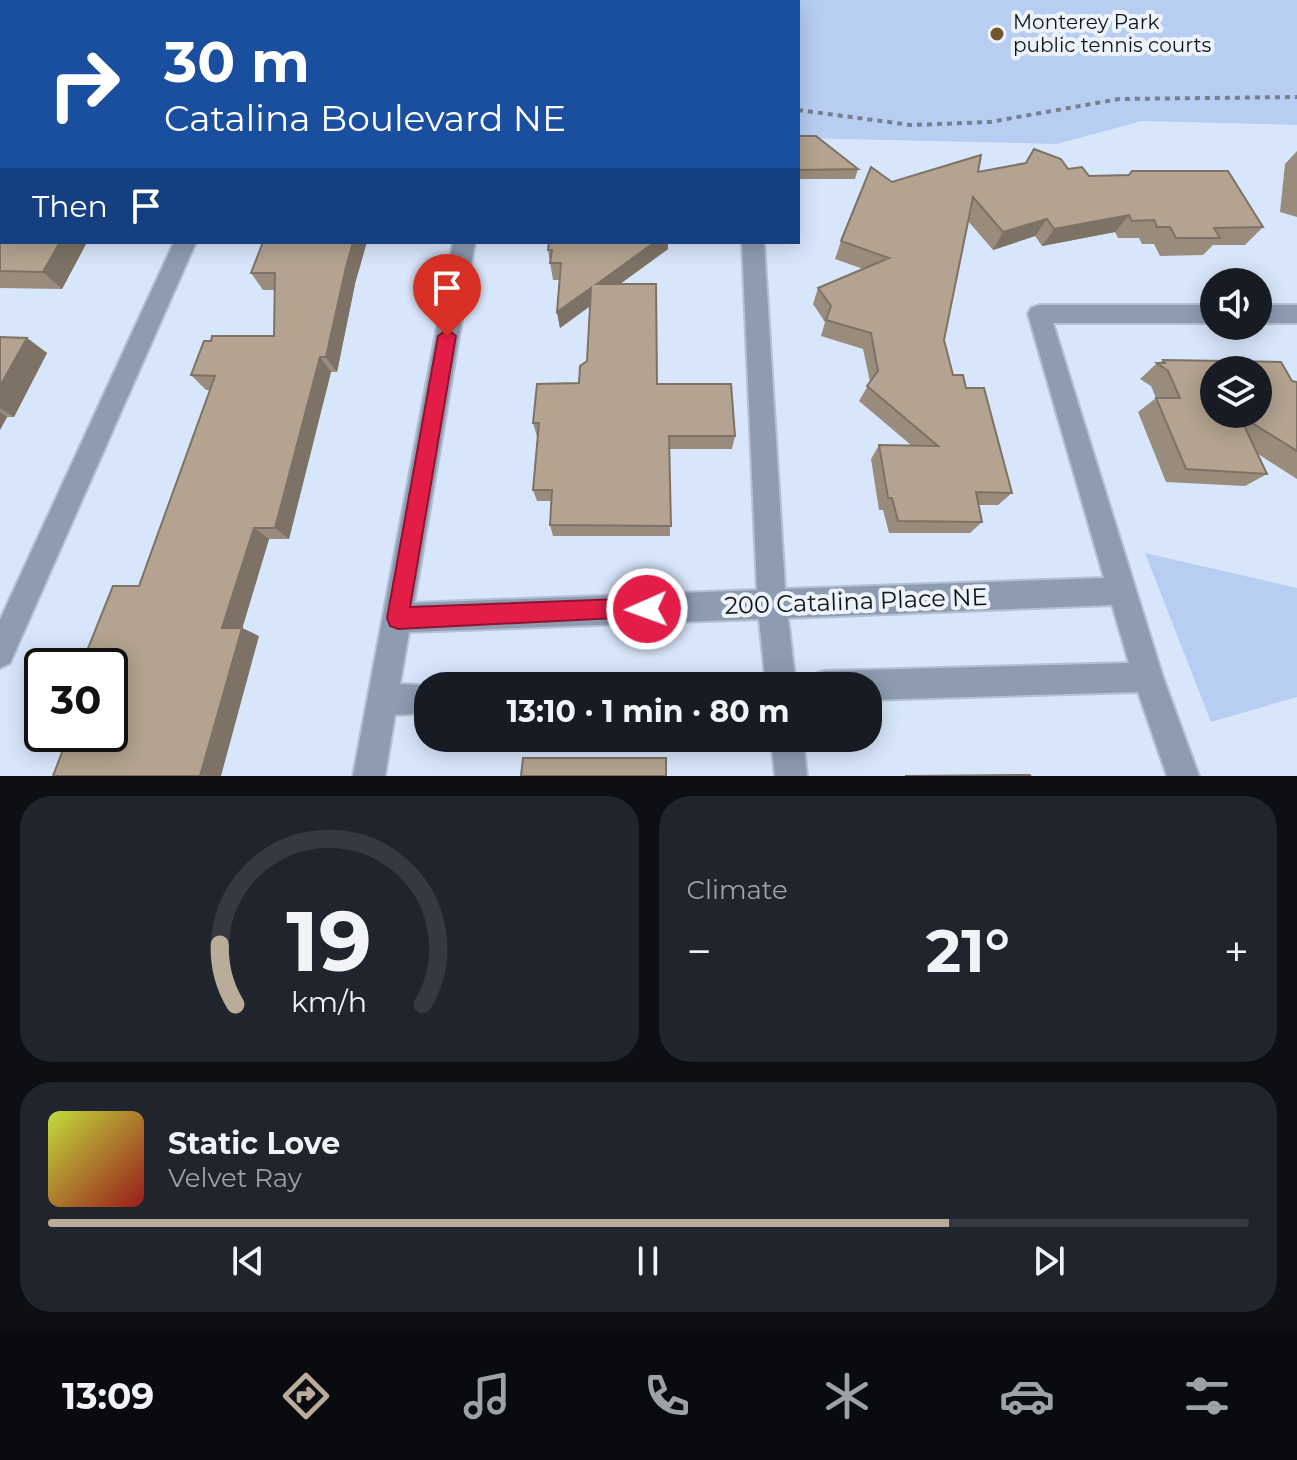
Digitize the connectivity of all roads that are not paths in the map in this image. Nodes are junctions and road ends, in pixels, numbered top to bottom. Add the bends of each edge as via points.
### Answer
1 (184, 244) edge
2 (464, 244) edge
3 (753, 244) edge
4 (1200, 314) edge
5 (1272, 314) edge
6 (1297, 314) edge
7 (1122, 591) junction
8 (772, 604) junction
9 (398, 618) junction
10 (0, 653) edge
11 (779, 672) edge
12 (1148, 677) junction
13 (882, 684) edge
14 (414, 699) edge
15 (382, 700) junction
16 (788, 752) edge
17 (369, 776) edge
18 (791, 776) edge
19 (1183, 776) edge

1 - 10 street
2 - 9 street
3 - 8 street
4 - 7 street via 1039,314
5 - 6 street
7 - 8 street, 200 Catalina Place NE
7 - 12 street
8 - 9 street, 200 Catalina Place NE
8 - 11 street
9 - 15 street
12 - 13 street
12 - 19 street
14 - 15 street
15 - 17 street
16 - 18 street

